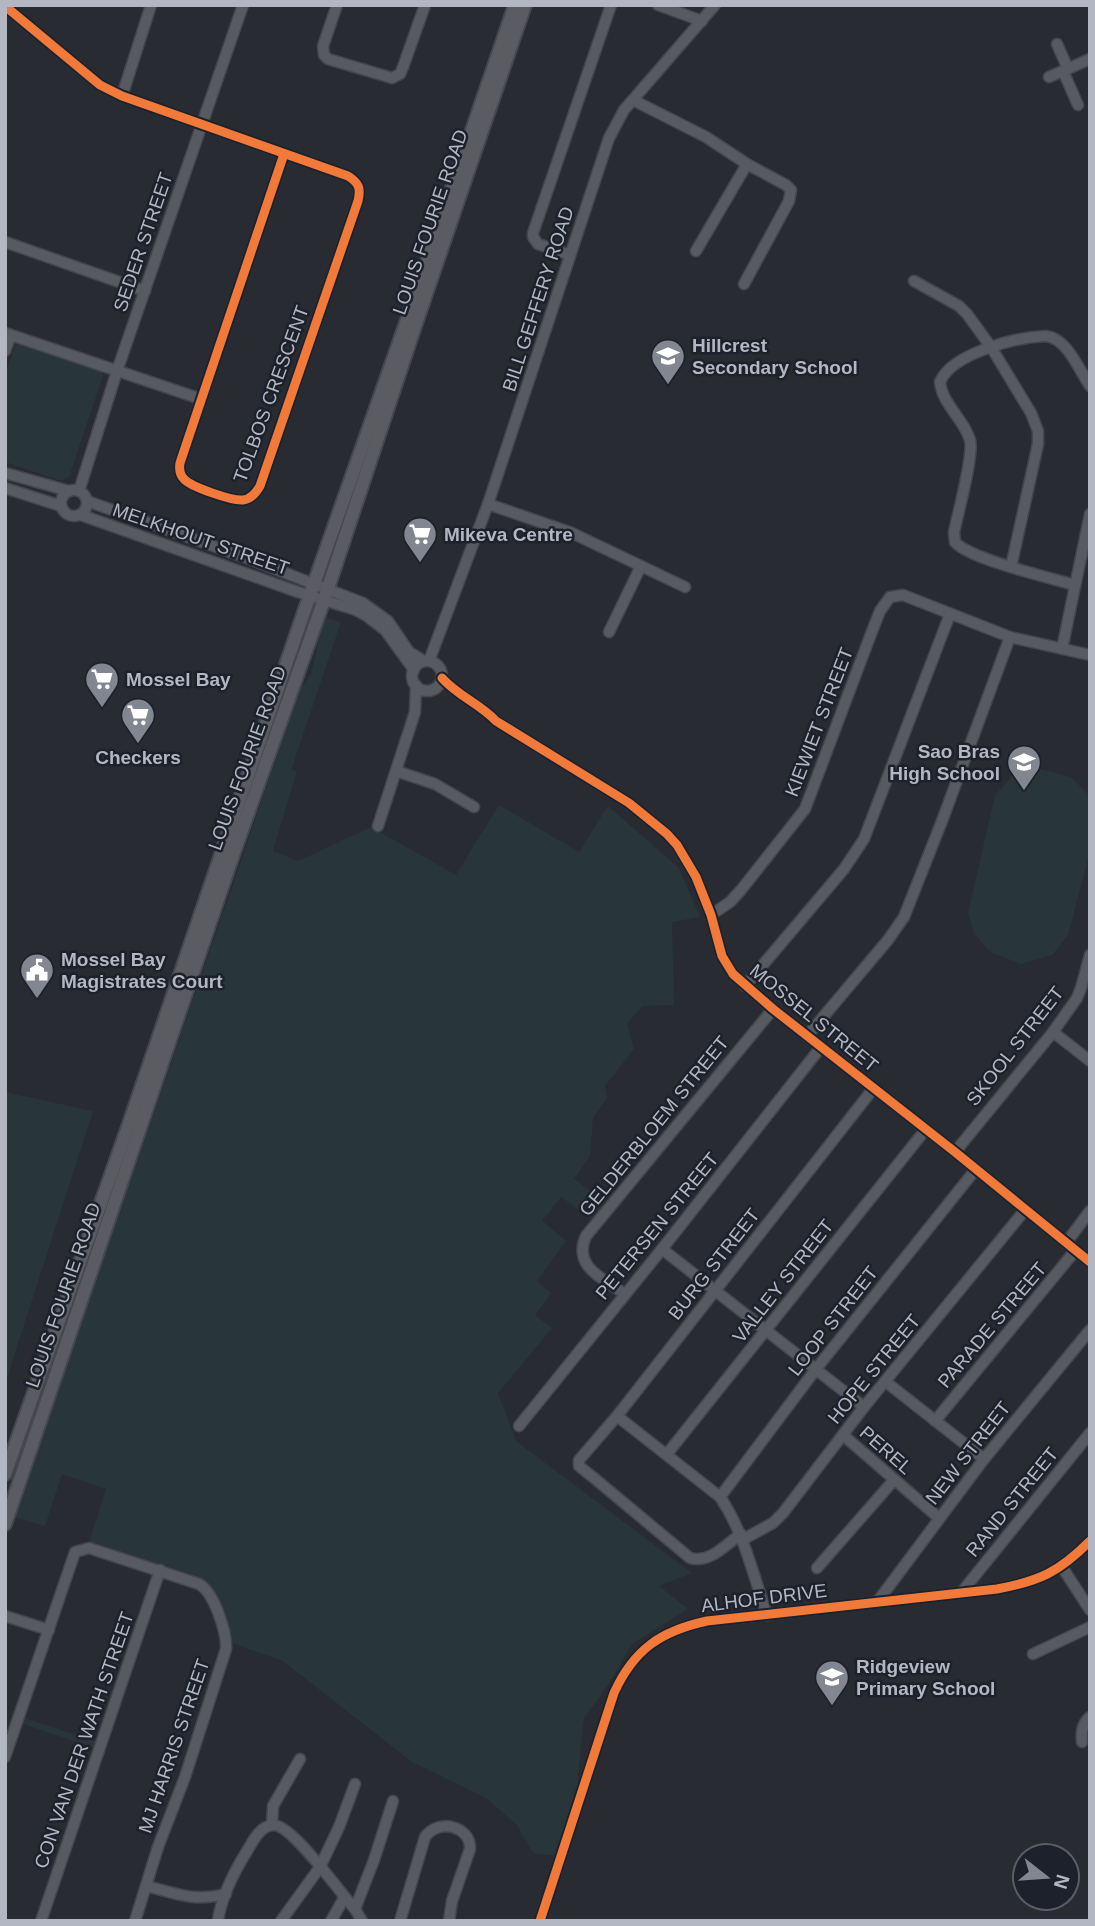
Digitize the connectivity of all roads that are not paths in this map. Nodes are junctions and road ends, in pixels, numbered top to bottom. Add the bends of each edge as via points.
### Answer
1 (243, 5) edge
2 (337, 5) edge
3 (425, 5) edge
4 (514, 5) edge
5 (525, 5) edge
6 (611, 5) edge
7 (657, 5) edge
8 (715, 5) edge
9 (5, 6) edge
10 (147, 7) edge
11 (680, 9) edge
12 (702, 21) junction
13 (1058, 44) dead end
14 (1090, 59) edge
15 (1066, 70) junction
16 (1049, 77) dead end
17 (122, 96) junction
18 (633, 100) junction
19 (1078, 105) dead end
20 (202, 124) junction
21 (284, 154) junction
22 (747, 164) junction
23 (5, 242) edge
24 (696, 251) dead end
25 (570, 255) junction
26 (914, 281) dead end
27 (744, 284) dead end
28 (145, 291) junction
29 (8, 334) edge
30 (991, 347) junction
31 (5, 351) edge
32 (117, 371) junction
33 (1090, 386) edge
34 (201, 399) junction
35 (5, 472) edge
36 (5, 488) edge
37 (74, 491) junction
38 (87, 501) junction
39 (488, 504) junction
40 (61, 506) junction
41 (1090, 514) edge
42 (80, 515) junction
43 (641, 566) junction
44 (1011, 567) junction
45 (1075, 585) junction
46 (685, 587) dead end
47 (312, 590) junction
48 (326, 594) junction
49 (950, 614) junction
50 (609, 632) dead end
51 (1010, 637) junction
52 (1062, 649) junction
53 (1090, 655) edge
54 (430, 662) junction
55 (414, 670) junction
56 (442, 678) junction
57 (416, 685) junction
58 (431, 690) junction
59 (415, 712) junction
60 (496, 721) junction
61 (396, 771) junction
62 (474, 807) dead end
63 (378, 826) dead end
64 (712, 915) junction
65 (1090, 955) edge
66 (745, 986) junction
67 (773, 1009) junction
68 (1053, 1032) junction
69 (807, 1036) junction
70 (821, 1047) junction
71 (1090, 1061) edge
72 (873, 1090) junction
73 (926, 1129) junction
74 (955, 1152) junction
75 (976, 1170) junction
76 (1025, 1210) junction
77 (1090, 1211) edge
78 (1066, 1243) junction
79 (662, 1249) junction
80 (1075, 1251) junction
81 (1090, 1262) edge
82 (716, 1290) junction
83 (625, 1294) junction
84 (1090, 1330) edge
85 (766, 1331) junction
86 (817, 1369) junction
87 (886, 1382) junction
88 (864, 1407) junction
89 (617, 1416) junction
90 (935, 1421) junction
91 (519, 1426) dead end
92 (1090, 1433) edge
93 (843, 1435) junction
94 (667, 1454) junction
95 (580, 1458) joint
96 (984, 1459) junction
97 (5, 1474) edge
98 (894, 1480) junction
99 (720, 1497) junction
100 (939, 1518) junction
101 (5, 1524) edge
102 (742, 1537) junction
103 (1090, 1541) edge
104 (1062, 1567) junction
105 (817, 1568) dead end
106 (160, 1570) junction
107 (961, 1593) junction
108 (878, 1601) junction
109 (1090, 1610) edge
110 (766, 1615) junction
111 (5, 1616) edge
112 (1090, 1628) edge
113 (49, 1630) junction
114 (1034, 1654) dead end
115 (1090, 1717) edge
116 (1082, 1742) dead end
117 (5, 1757) edge
118 (300, 1759) dead end
119 (355, 1784) dead end
120 (393, 1801) dead end
121 (276, 1826) junction
122 (320, 1867) junction
123 (147, 1886) junction
124 (226, 1894) junction
125 (344, 1898) junction
126 (355, 1909) junction
127 (41, 1921) edge
128 (135, 1921) edge
129 (218, 1921) edge
130 (281, 1921) edge
131 (331, 1921) edge
132 (362, 1921) edge
133 (400, 1921) edge
134 (449, 1921) edge
135 (540, 1921) edge

1 - 20 street, SEDER STREET
2 - 3 street via 324,55 392,78 404,68
4 - 47 main road, LOUIS FOURIE ROAD
5 - 48 main road, LOUIS FOURIE ROAD
6 - 25 street via 533,233 538,244
7 - 11 street
8 - 12 street, BILL GEFFERY ROAD
9 - 17 street, TOLBOS CRESCENT via 100,85
10 - 17 street
11 - 12 street
12 - 18 street, BILL GEFFERY ROAD
13 - 15 street
14 - 15 street
15 - 16 street
15 - 19 street
17 - 20 street, TOLBOS CRESCENT
18 - 22 street
18 - 25 street, BILL GEFFERY ROAD via 609,138
20 - 21 street, TOLBOS CRESCENT
20 - 28 street, SEDER STREET
21 - 34 street, TOLBOS CRESCENT
21 - 34 street, TOLBOS CRESCENT via 348,176 360,189 260,486 249,498 238,500 199,488 181,476 180,463
22 - 24 street
22 - 27 street via 788,187 791,194
23 - 28 street
25 - 39 street, BILL GEFFERY ROAD
26 - 30 street via 959,306
28 - 32 street, SEDER STREET
29 - 31 street
29 - 32 street
30 - 33 street via 1052,336 1065,347
30 - 44 street via 1038,431
30 - 44 street via 947,370 940,382 971,441 955,542
32 - 34 street
32 - 37 street, SEDER STREET
35 - 37 street
36 - 40 street
37 - 38 street via 83,493
37 - 40 street via 62,497
38 - 42 street
38 - 47 street, MELKHOUT STREET
39 - 43 street via 572,533
39 - 54 street, BILL GEFFERY ROAD
40 - 42 street via 70,516
41 - 45 street
42 - 47 street, MELKHOUT STREET
43 - 46 street
43 - 50 street
44 - 45 street
45 - 52 street
47 - 48 street
47 - 97 main road, LOUIS FOURIE ROAD
48 - 54 street via 371,607 388,621 409,652
48 - 55 street via 382,626
48 - 101 main road, LOUIS FOURIE ROAD
49 - 51 street
49 - 64 street, KIEWIET STREET via 903,595 886,601 805,809 741,890
49 - 66 street via 864,839
51 - 52 street
51 - 69 street via 904,917
52 - 53 street
54 - 55 street
54 - 56 street via 441,670
55 - 57 street
56 - 58 street
56 - 60 street
57 - 58 street
57 - 59 street
58 - 59 street
58 - 60 street
59 - 61 street
60 - 64 street, MOSSEL STREET via 629,803 667,834 696,877
61 - 62 street via 435,785
61 - 63 street
64 - 66 street, MOSSEL STREET via 727,967
65 - 68 street, SKOOL STREET via 1079,994
66 - 67 street, MOSSEL STREET
67 - 69 street, MOSSEL STREET
67 - 83 street, GELDERBLOEM STREET via 586,1236 581,1253 587,1266
68 - 71 street
68 - 74 street, SKOOL STREET
69 - 70 street, MOSSEL STREET
70 - 72 street, MOSSEL STREET
70 - 79 street, PETERSEN STREET
72 - 73 street, MOSSEL STREET
72 - 82 street, BURG STREET
73 - 74 street, MOSSEL STREET
73 - 85 street, VALLEY STREET
74 - 75 street, MOSSEL STREET
75 - 76 street, MOSSEL STREET
75 - 86 street, LOOP STREET
76 - 78 street, MOSSEL STREET
76 - 87 street, HOPE STREET
77 - 78 street
78 - 80 street, MOSSEL STREET
79 - 82 street
79 - 83 street, PETERSEN STREET
80 - 81 street, MOSSEL STREET
80 - 90 street, PARADE STREET
82 - 85 street
82 - 89 street, BURG STREET
83 - 91 street, PETERSEN STREET
84 - 96 street, NEW STREET
85 - 86 street
85 - 94 street, VALLEY STREET
86 - 88 street
86 - 99 street, LOOP STREET
87 - 88 street, HOPE STREET
87 - 90 street
88 - 93 street, HOPE STREET
89 - 94 street
89 - 95 street, BURG STREET
90 - 96 street
92 - 107 street, RAND STREET
93 - 98 street, PEREL
93 - 102 street, HOPE STREET via 783,1513 773,1523
94 - 99 street
95 - 102 street, HOPE STREET via 579,1466 690,1558 705,1559
96 - 100 street, NEW STREET
98 - 100 street, PEREL
98 - 105 street
99 - 102 street
100 - 108 street, NEW STREET
102 - 110 street
103 - 104 street, ALHOF DRIVE
104 - 107 street, ALHOF DRIVE via 1027,1583
104 - 109 street
106 - 113 street, MJ HARRIS STREET via 89,1548 75,1552
106 - 123 street, MJ HARRIS STREET via 207,1589 227,1640
106 - 127 street, CON VAN DER WATH STREET
107 - 108 street, ALHOF DRIVE
108 - 110 street, ALHOF DRIVE
110 - 135 street, ALHOF DRIVE via 683,1626 657,1638 629,1665 614,1693
111 - 113 street
112 - 114 street
113 - 117 street
115 - 116 street via 1082,1729
118 - 121 street via 273,1806
119 - 122 street
120 - 126 street
121 - 122 street via 294,1836
121 - 124 street via 257,1834
122 - 125 street
122 - 130 street
123 - 124 street via 195,1898
123 - 128 street, MJ HARRIS STREET
124 - 129 street
125 - 126 street
125 - 131 street
126 - 132 street
133 - 134 street via 425,1837 441,1825 466,1834 470,1844

